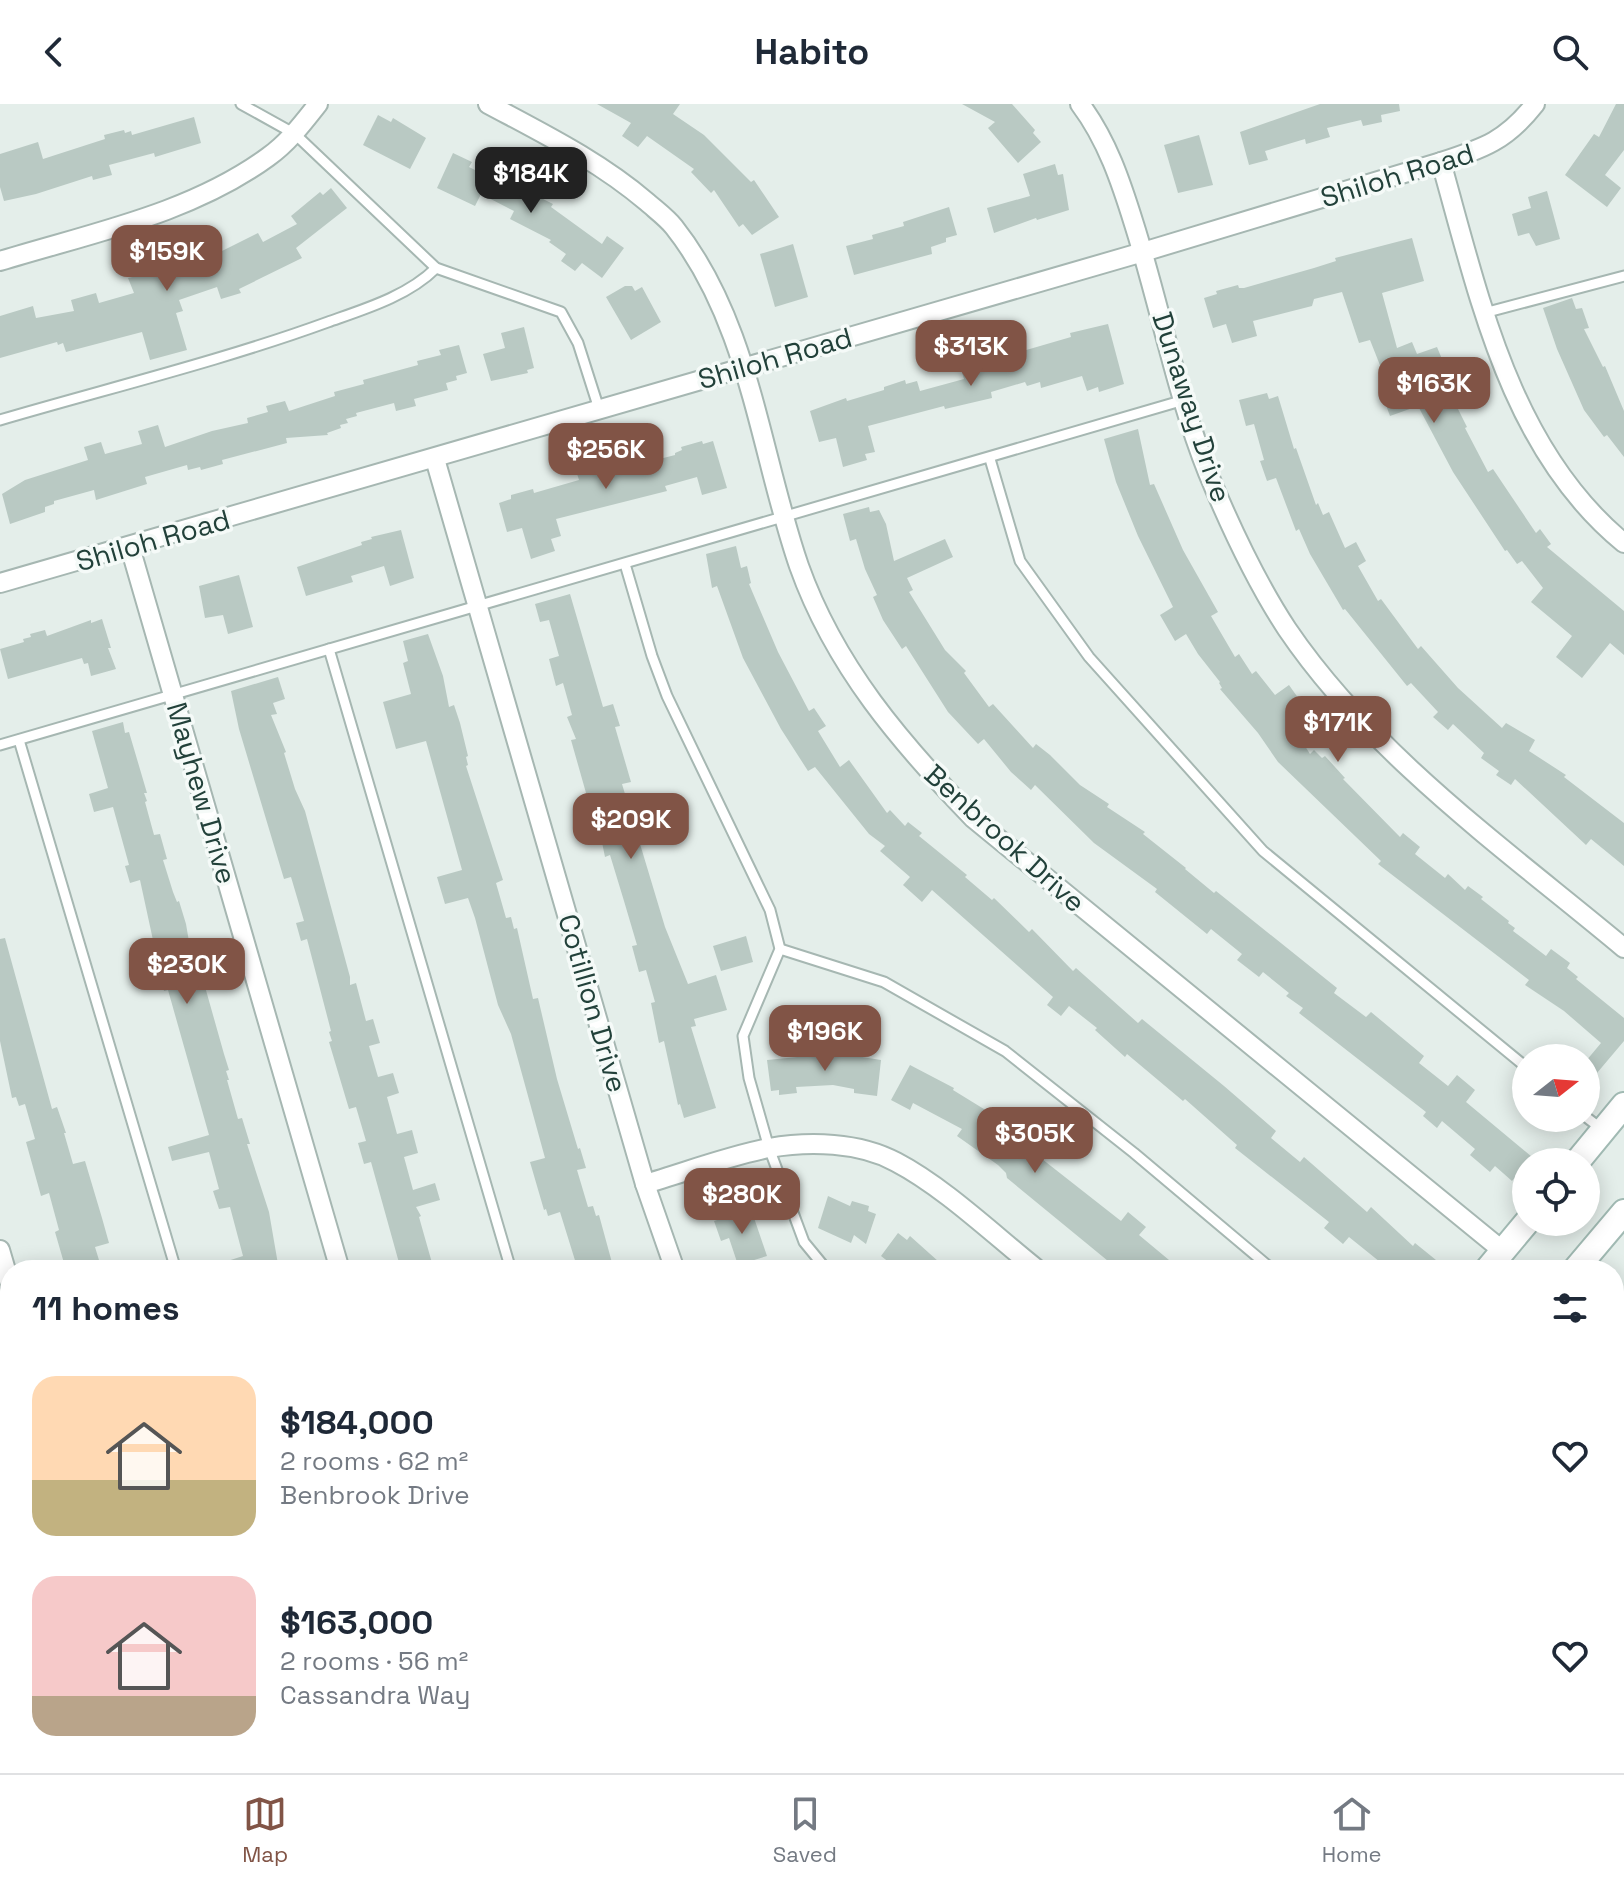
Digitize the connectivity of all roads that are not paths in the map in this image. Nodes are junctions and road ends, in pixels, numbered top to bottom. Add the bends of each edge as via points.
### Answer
1 (241, 104) edge
2 (318, 104) edge
3 (488, 104) edge
4 (1080, 104) edge
5 (1535, 104) edge
6 (295, 134) junction
7 (1441, 162) junction
8 (1143, 252) junction
9 (0, 261) edge
10 (436, 268) junction
11 (1624, 276) edge
12 (1484, 313) junction
13 (743, 368) junction
14 (1184, 400) junction
15 (599, 409) junction
16 (0, 420) edge
17 (435, 459) junction
18 (990, 459) junction
19 (785, 517) junction
20 (1624, 543) edge
21 (130, 547) junction
22 (625, 564) junction
23 (0, 583) edge
24 (477, 605) junction
25 (329, 649) junction
26 (173, 693) junction
27 (19, 740) junction
28 (0, 745) edge
29 (1624, 948) edge
30 (780, 949) junction
31 (1512, 1056) edge
32 (1624, 1105) edge
33 (1600, 1120) edge
34 (769, 1148) junction
35 (645, 1184) junction
36 (1624, 1212) edge
37 (1515, 1236) edge
38 (173, 1260) edge
39 (337, 1260) edge
40 (508, 1260) edge
41 (672, 1260) edge
42 (819, 1260) edge
43 (1025, 1260) edge
44 (1261, 1260) edge
45 (1495, 1260) edge
46 (1583, 1260) edge

1 - 6 lane
2 - 6 street
3 - 13 street, Benbrook Drive via 583,154 673,225 723,312
4 - 8 street, Dunaway Drive via 1117,171
5 - 7 street, Shiloh Road via 1490,146
6 - 9 street via 228,183 174,208
6 - 10 lane
7 - 8 street, Shiloh Road
7 - 12 street
8 - 13 street, Shiloh Road
8 - 14 street, Dunaway Drive
10 - 15 lane via 561,312 578,343
10 - 16 lane via 423,281 366,308 282,339
11 - 12 lane
12 - 20 street via 1506,373 1547,455 1583,503
13 - 15 street, Shiloh Road
13 - 19 street, Benbrook Drive
14 - 18 lane
14 - 29 street, Dunaway Drive via 1208,472 1246,555 1287,628 1333,688 1398,757
15 - 17 street, Shiloh Road
17 - 21 street, Shiloh Road
17 - 24 street, Cotillion Drive
18 - 19 lane
18 - 31 lane via 1020,561 1089,657 1263,851
19 - 22 lane
19 - 45 street, Benbrook Drive via 800,568 832,639 870,702 913,756 973,818
21 - 23 street, Shiloh Road
21 - 26 street, Mayhew Drive
22 - 24 lane
22 - 30 lane via 667,696 760,887
24 - 25 lane
24 - 35 street, Cotillion Drive
25 - 26 lane
25 - 40 lane
26 - 27 lane
26 - 39 street, Mayhew Drive
27 - 28 lane
27 - 38 lane
30 - 34 lane via 743,1036
30 - 44 lane via 884,982 1005,1051
32 - 33 main road
34 - 35 street
34 - 42 lane via 804,1242
34 - 43 street via 850,1147 894,1161
35 - 41 street, Cotillion Drive
36 - 46 main road
37 - 45 main road

